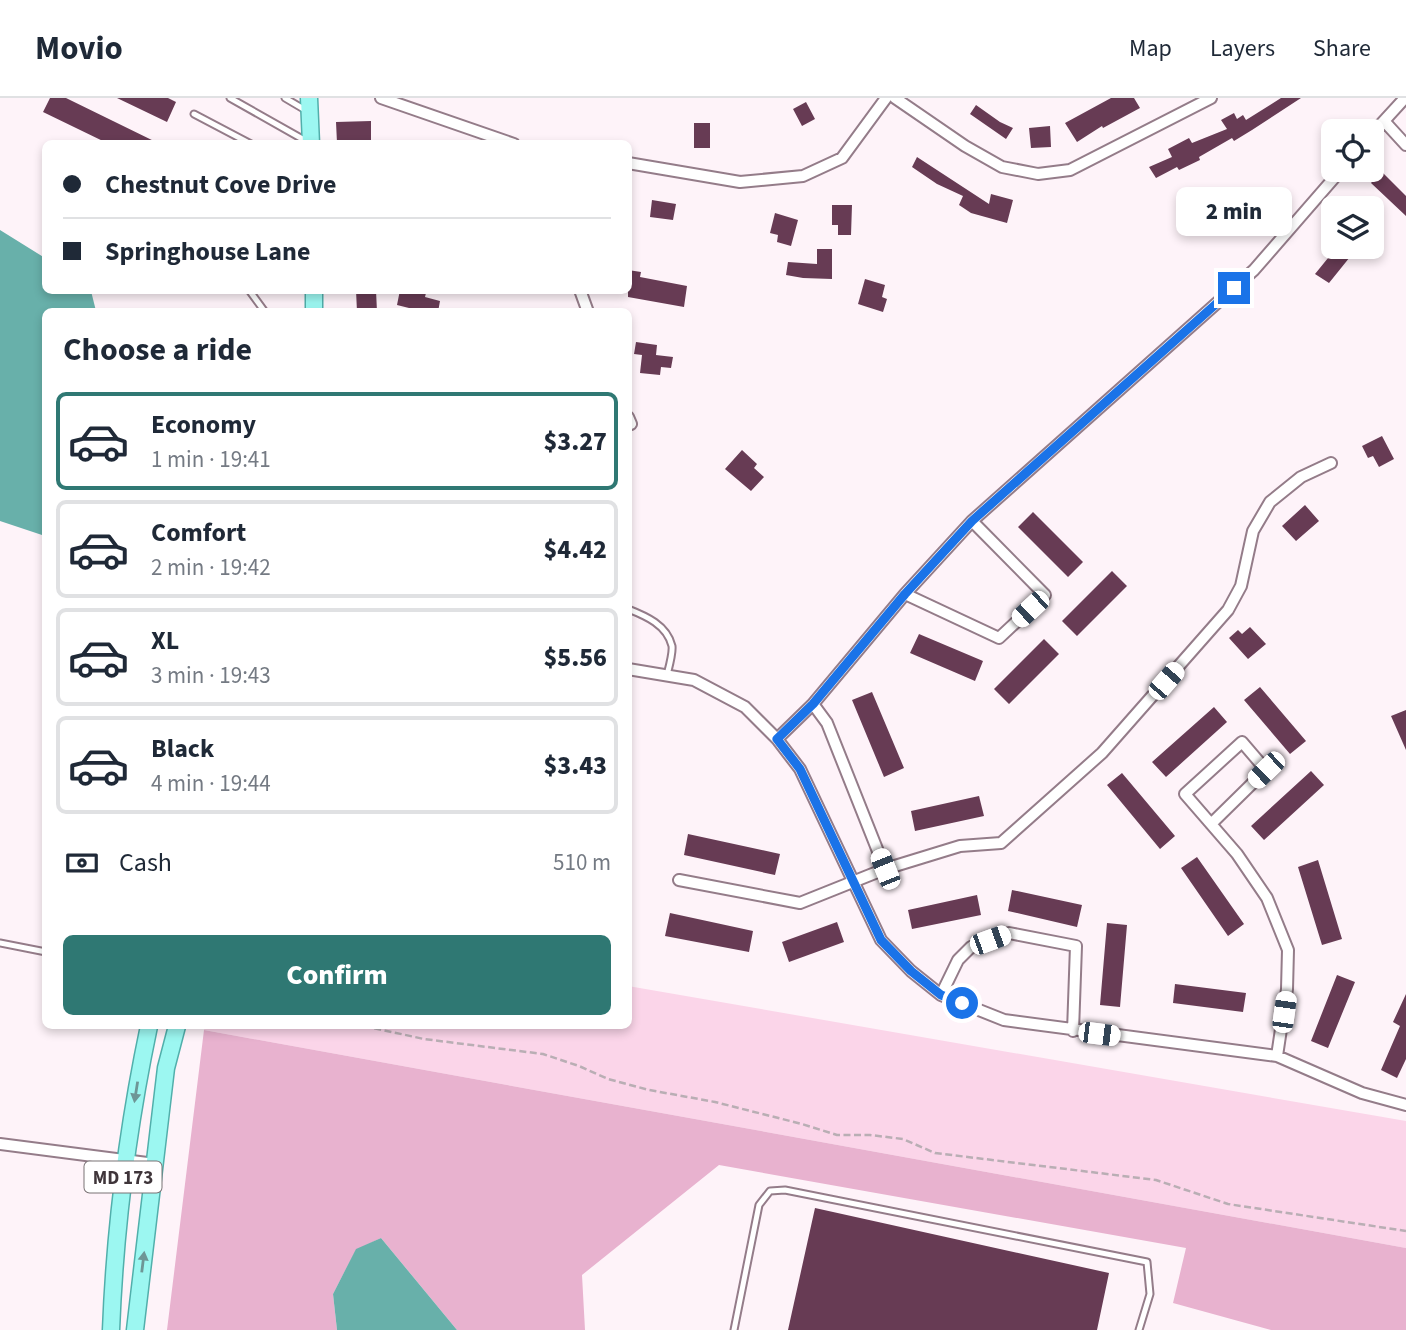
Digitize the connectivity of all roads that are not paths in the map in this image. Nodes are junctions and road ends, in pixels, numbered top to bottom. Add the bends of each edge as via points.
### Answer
1 (230, 98) edge
2 (285, 98) edge
3 (381, 98) edge
4 (886, 98) edge
5 (895, 98) edge
6 (1211, 98) edge
7 (1405, 98) edge
8 (309, 105) edge
9 (194, 114) dead end
10 (1384, 121) joint
11 (245, 140) edge
12 (304, 140) edge
13 (311, 140) edge
14 (502, 140) edge
15 (1406, 145) edge
16 (632, 164) edge
17 (1331, 182) edge
18 (1331, 463) dead end
19 (972, 521) junction
20 (905, 594) junction
21 (632, 611) edge
22 (632, 670) edge
23 (667, 675) junction
24 (813, 704) junction
25 (777, 739) junction
26 (1211, 824) junction
27 (885, 869) junction
28 (679, 880) dead end
29 (852, 882) junction
30 (0, 943) edge
31 (42, 951) edge
32 (941, 995) junction
33 (148, 1029) edge
34 (176, 1029) edge
35 (1073, 1031) junction
36 (1277, 1056) junction
37 (1406, 1105) edge
38 (0, 1144) edge
39 (125, 1160) junction
40 (155, 1164) junction
41 (111, 1330) edge
42 (135, 1330) edge
43 (734, 1330) edge
44 (1139, 1330) edge

1 - 12 lane
2 - 8 lane
3 - 14 street
4 - 16 street via 842,158 803,176 740,181
5 - 6 street via 1002,167 1038,174 1070,170
7 - 10 street
8 - 13 main road
9 - 11 lane
10 - 15 street
17 - 19 street via 1254,270
18 - 27 street via 1301,477 1270,502 1252,531 1241,586 1228,610 1102,752 1001,843 960,846
19 - 20 street
19 - 20 street via 1045,594 999,638
20 - 24 street
21 - 23 lane via 651,618 672,646
22 - 23 street
23 - 25 street via 694,680 745,707
24 - 25 street
24 - 27 street via 827,723
25 - 29 street via 800,769
26 - 26 street via 1185,794 1242,742 1266,770
26 - 36 street via 1267,898 1288,950
27 - 29 street
28 - 29 street via 800,903
29 - 32 street via 881,940
30 - 31 lane
32 - 35 street via 1004,1020
32 - 35 street via 958,960 971,947 1009,933 1076,946
33 -> 39 main road, MD 173
34 - 40 main road, MD 173 via 166,1068
35 - 36 street
36 - 37 street via 1362,1093
38 - 39 street
39 - 40 street
39 - 41 main road, MD 173
42 -> 40 main road, MD 173
43 - 44 lane via 759,1205 770,1191 785,1190 1147,1262 1150,1294

